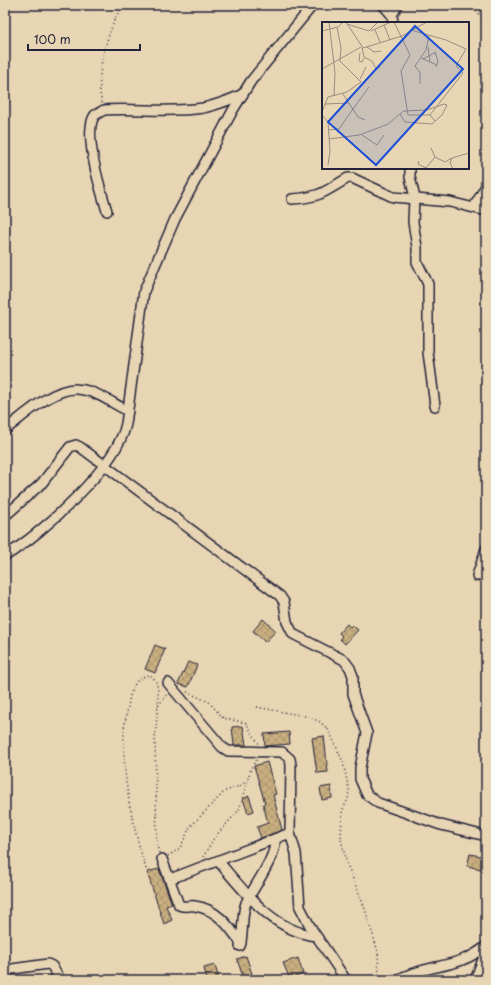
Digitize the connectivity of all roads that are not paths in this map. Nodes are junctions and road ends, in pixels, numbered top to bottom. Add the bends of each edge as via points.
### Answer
1 (313, 5) edge
2 (383, 5) edge
3 (398, 5) edge
4 (393, 19) edge
5 (244, 94) junction
6 (410, 169) edge
7 (486, 186) edge
8 (415, 198) junction
9 (292, 199) dead end
10 (474, 206) junction
11 (107, 211) dead end
12 (486, 211) edge
13 (435, 406) dead end
14 (128, 411) junction
15 (5, 430) edge
16 (104, 464) junction
17 (5, 516) edge
18 (486, 549) edge
19 (5, 556) edge
20 (477, 576) dead end
21 (170, 685) road end
22 (290, 833) junction
23 (486, 836) edge
24 (275, 839) junction
25 (162, 859) road end
26 (219, 862) junction
27 (170, 879) junction
28 (249, 897) junction
29 (316, 936) junction
30 (486, 946) edge
31 (486, 952) edge
32 (5, 970) edge
33 (60, 980) edge
34 (346, 980) edge
35 (397, 980) edge
36 (475, 980) edge

1 - 5 street
2 - 4 street
3 - 4 street
5 - 11 street via 203,108 173,111 104,110 98,113 93,118 91,127 95,170
5 - 14 street via 176,219 144,291
6 - 8 street
7 - 10 street
8 - 9 street via 387,195 352,178 311,198
8 - 10 street
8 - 13 street via 413,222 417,262 428,284 428,352
10 - 12 street
14 - 15 street via 88,391 72,389 36,406
14 - 16 street via 124,434
16 - 17 street via 73,445 42,483
16 - 19 street via 45,528
16 - 23 street via 280,596 293,634 344,660 353,676 353,694 367,733 360,779 362,788 371,800 441,826
18 - 20 street
21 - 22 street via 228,751 282,752 290,759
22 - 24 street
22 - 29 street via 296,853 300,907
24 - 26 street
24 - 28 street via 274,853
25 - 27 street
26 - 27 street
26 - 28 street
27 - 28 street via 179,905 199,907 219,916 230,927 240,946
28 - 29 street via 274,918 298,931
29 - 34 street
30 - 35 street via 468,958
31 - 36 street
32 - 33 street via 48,964

